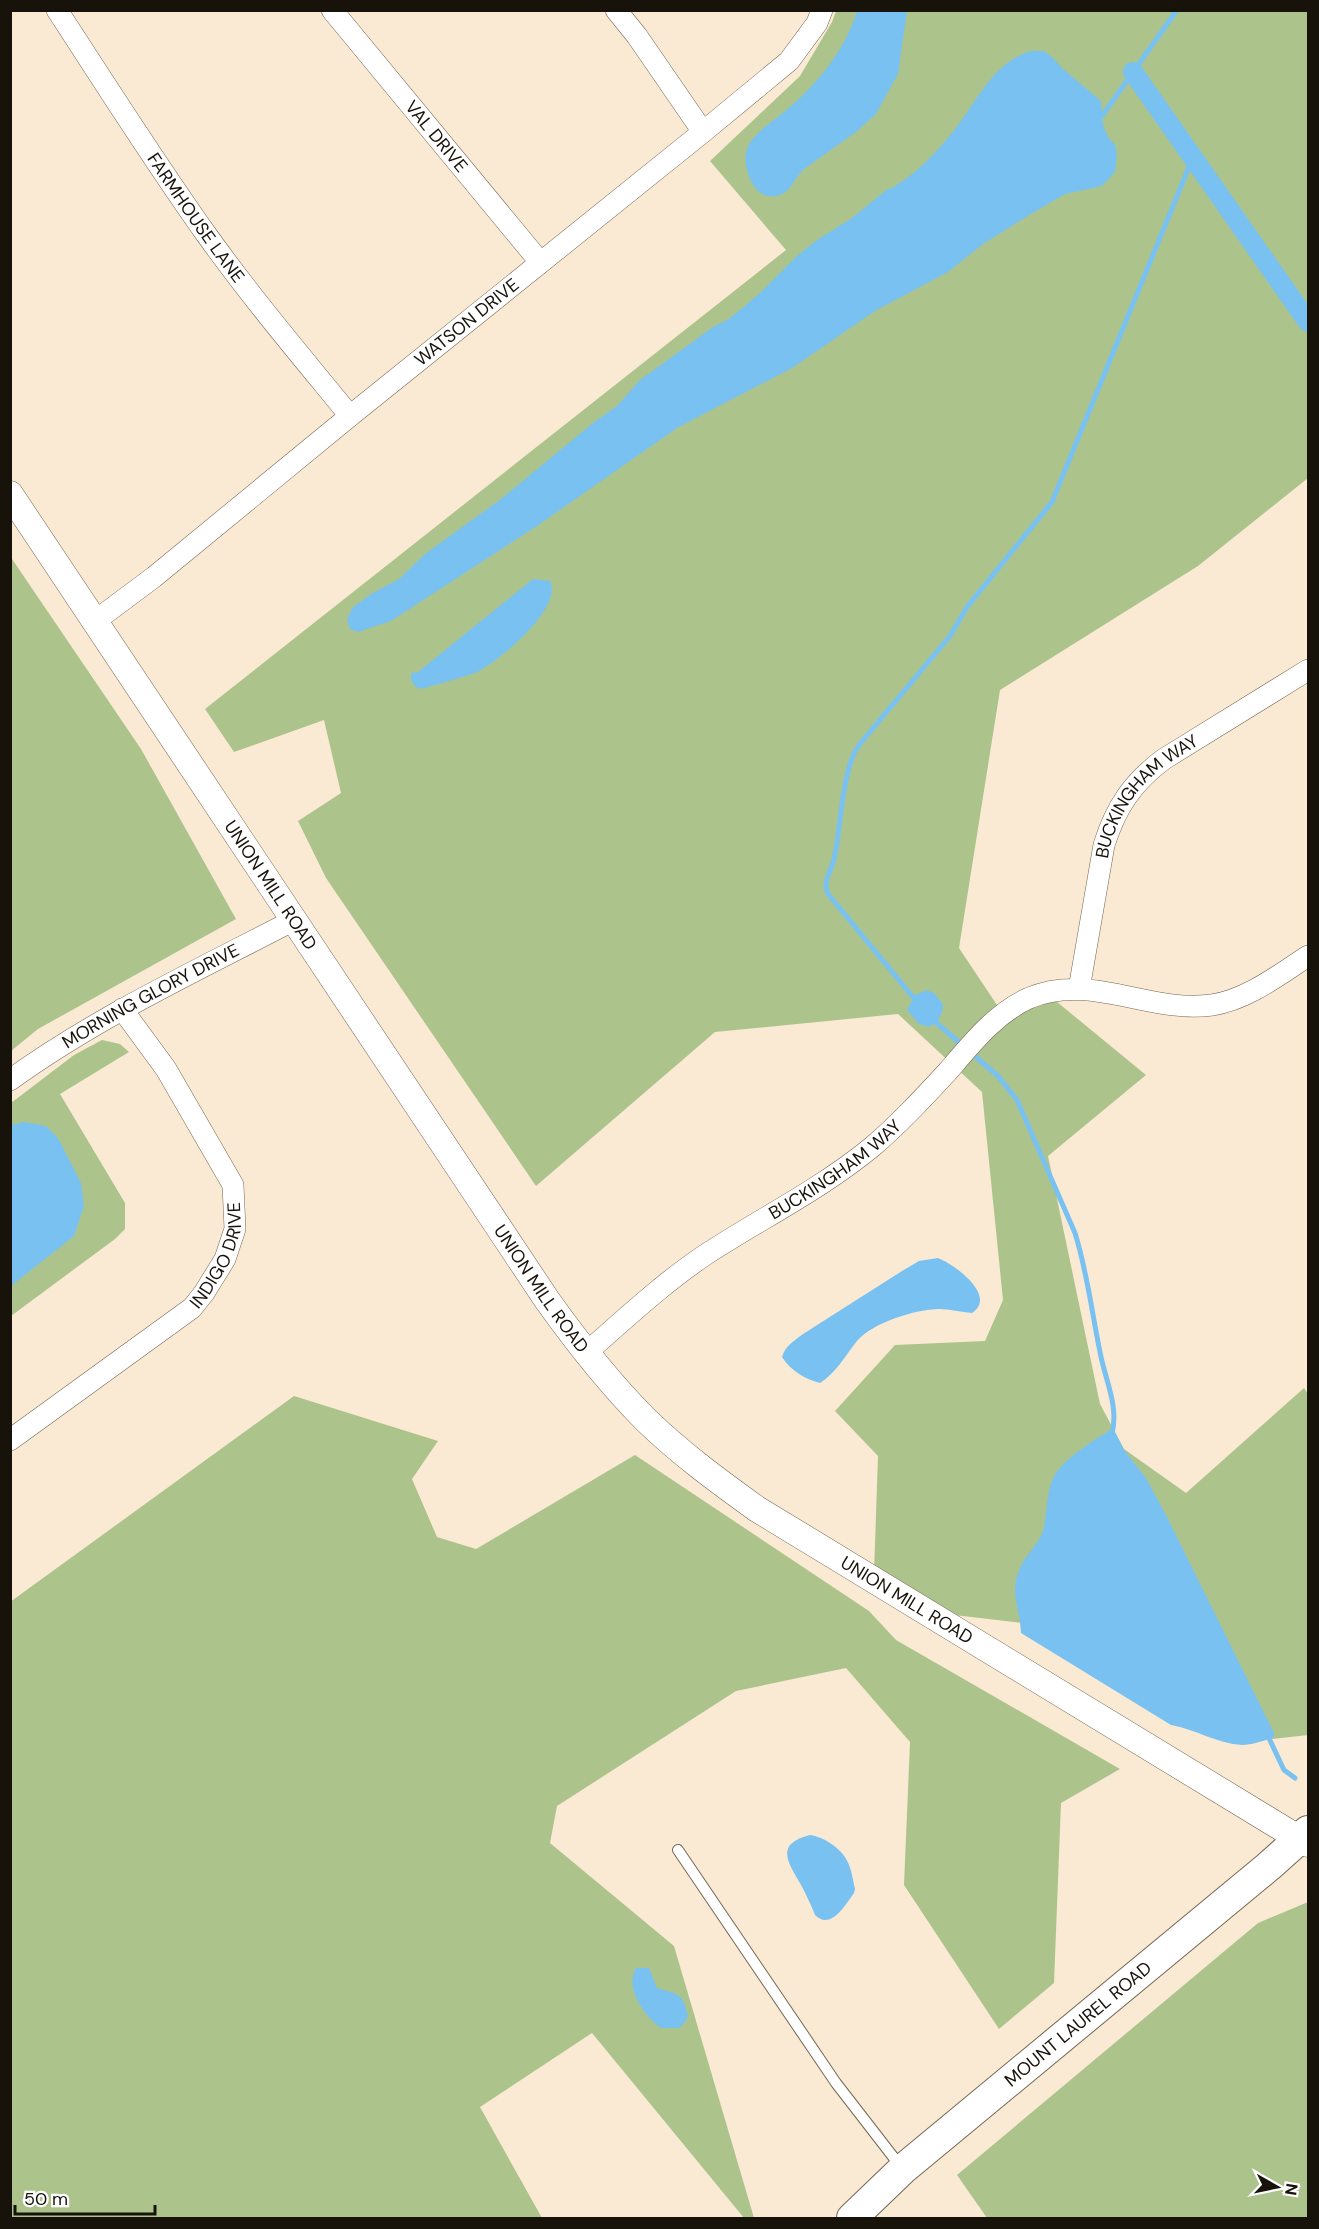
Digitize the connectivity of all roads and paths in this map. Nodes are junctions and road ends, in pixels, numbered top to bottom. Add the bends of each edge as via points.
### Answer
1 (57, 10) edge
2 (332, 10) edge
3 (616, 10) edge
4 (822, 10) edge
5 (703, 132) junction
6 (540, 262) junction
7 (350, 416) junction
8 (10, 494) edge
9 (95, 621) junction
10 (1308, 670) edge
11 (294, 920) junction
12 (1308, 956) edge
13 (1078, 989) junction
14 (122, 1009) junction
15 (10, 1080) edge
16 (586, 1353) junction
17 (10, 1440) edge
18 (1306, 1838) edge
19 (678, 1850) dead end
20 (903, 2169) junction
21 (852, 2218) edge

1 - 7 street, FARMHOUSE LANE via 207,236
2 - 6 street, VAL DRIVE
3 - 5 street
4 - 5 street, WATSON DRIVE via 789,61
5 - 6 street, WATSON DRIVE
6 - 7 street, WATSON DRIVE
7 - 9 street, WATSON DRIVE
8 - 9 street, UNION MILL ROAD
9 - 11 street, UNION MILL ROAD
10 - 13 street, BUCKINGHAM WAY via 1164,759 1132,788 1110,825 1104,845
11 - 14 street, MORNING GLORY DRIVE
11 - 16 street, UNION MILL ROAD
12 - 13 street, BUCKINGHAM WAY via 1253,990 1214,1005 1192,1007
13 - 16 street, BUCKINGHAM WAY via 1050,991 1006,1012 872,1147 671,1279
14 - 15 street, MORNING GLORY DRIVE
14 - 17 street, INDIGO DRIVE via 166,1069 234,1185 235,1229 225,1259 192,1308
16 - 18 street, UNION MILL ROAD via 647,1421 707,1473 757,1509
18 - 20 main road, MOUNT LAUREL ROAD
19 - 20 lane via 836,2083
20 - 21 main road, MOUNT LAUREL ROAD

